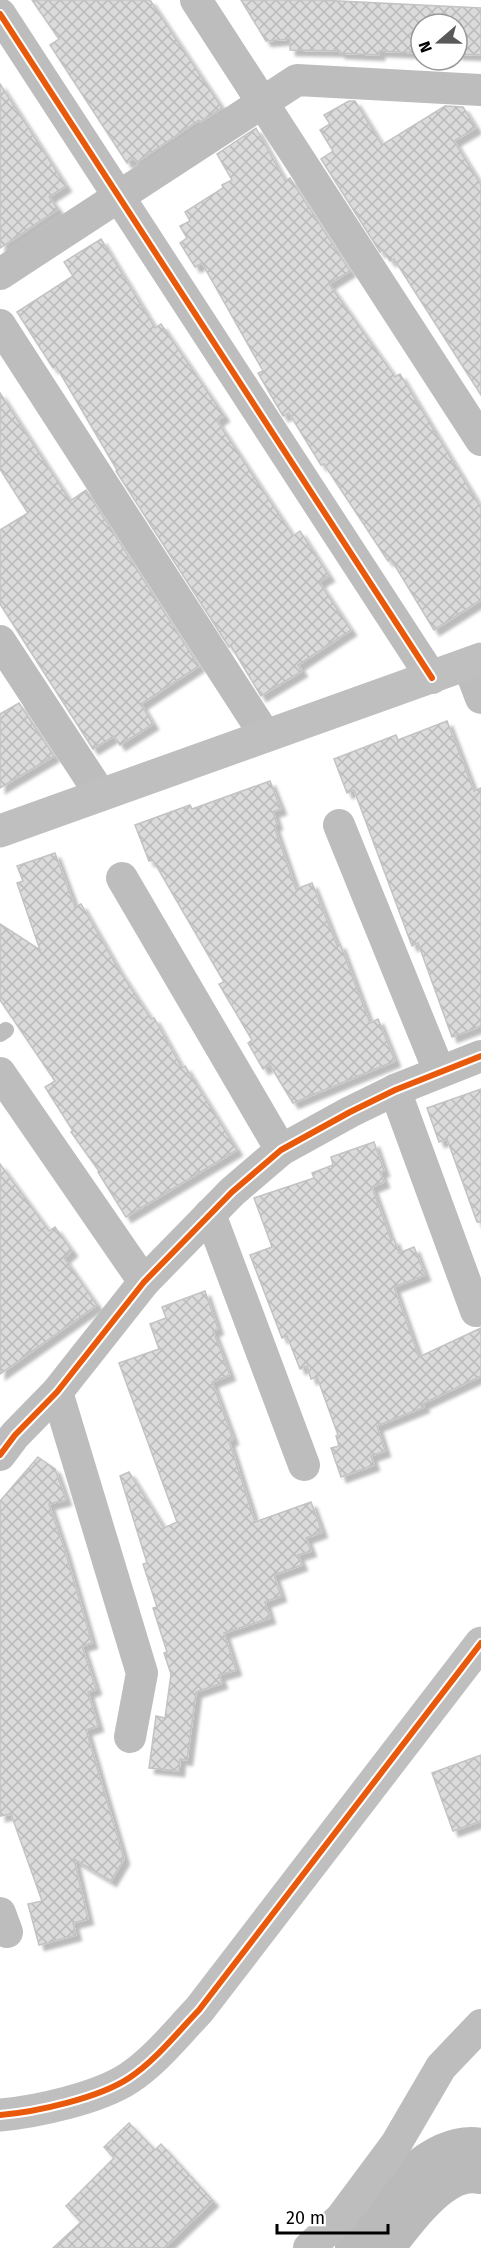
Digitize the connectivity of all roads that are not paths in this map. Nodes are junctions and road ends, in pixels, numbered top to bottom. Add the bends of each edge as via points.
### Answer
1 (196, 0) edge
2 (0, 14) edge
3 (481, 91) edge
4 (262, 102) junction
5 (120, 195) junction
6 (0, 274) edge
7 (0, 325) edge
8 (481, 440) edge
9 (0, 641) edge
10 (475, 661) edge
11 (432, 678) junction
12 (481, 698) edge
13 (265, 735) junction
14 (101, 795) junction
15 (339, 825) dead end
16 (0, 831) edge
17 (122, 878) dead end
18 (481, 1056) edge
19 (439, 1071) junction
20 (0, 1073) edge
21 (395, 1090) junction
22 (282, 1149) junction
23 (210, 1215) junction
24 (144, 1282) junction
25 (476, 1311) dead end
26 (57, 1392) junction
27 (5, 1435) edge
28 (304, 1465) dead end
29 (481, 1643) edge
30 (130, 1737) dead end
31 (481, 2025) edge
32 (0, 2115) edge
33 (309, 2248) edge

1 - 4 street
2 - 5 street
3 - 4 street via 297,80
4 - 5 street
4 - 8 street
5 - 6 street
5 - 11 street
7 - 13 street
9 - 14 street
10 - 11 street
10 - 12 street
11 - 13 street
13 - 14 street
14 - 16 street
15 - 19 street
17 - 22 street
18 - 19 street
19 - 21 street
20 - 24 street
21 - 22 street
21 - 25 street
22 - 23 street
23 - 24 street
23 - 28 street
24 - 26 street
26 - 27 street
26 - 30 street via 142,1672
29 - 32 street via 199,2010 163,2048 128,2078 84,2098
31 - 33 street via 441,2067 396,2144 341,2218

